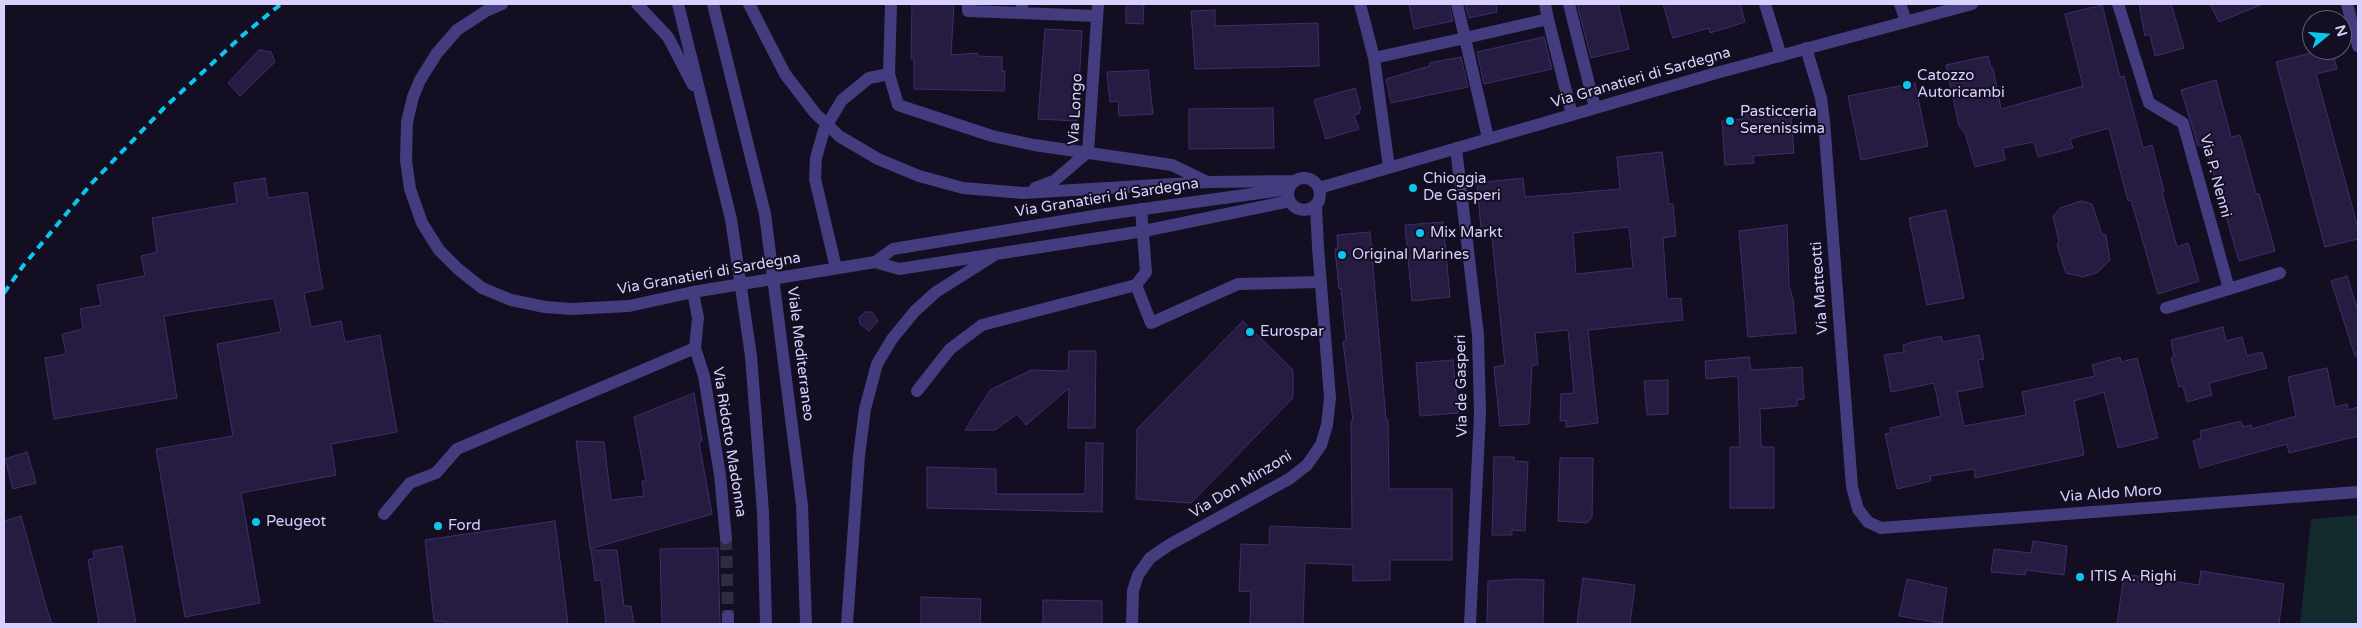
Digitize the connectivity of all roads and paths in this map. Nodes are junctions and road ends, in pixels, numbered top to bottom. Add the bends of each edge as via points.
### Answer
1 (502, 4) edge
2 (637, 4) edge
3 (678, 4) edge
4 (713, 4) edge
5 (749, 4) edge
6 (891, 4) edge
7 (968, 4) edge
8 (1360, 4) edge
9 (1457, 4) edge
10 (1545, 4) edge
11 (1569, 4) edge
12 (1765, 4) edge
13 (1900, 4) edge
14 (1972, 4) edge
15 (2118, 4) edge
16 (2347, 4) edge
17 (1022, 9) edge
18 (1097, 10) edge
19 (1548, 19) junction
20 (1906, 21) junction
21 (1465, 38) junction
22 (2358, 46) edge
23 (1806, 48) junction
24 (1781, 56) junction
25 (1374, 58) junction
26 (889, 74) junction
27 (704, 105) junction
28 (1595, 108) junction
29 (1572, 115) junction
30 (1488, 138) junction
31 (1456, 148) junction
32 (1088, 152) junction
33 (1389, 167) junction
34 (1208, 182) junction
35 (1319, 188) junction
36 (1291, 190) junction
37 (1024, 193) junction
38 (1319, 201) junction
39 (1141, 209) junction
40 (1144, 231) junction
41 (1002, 252) junction
42 (875, 262) junction
43 (836, 268) junction
44 (2280, 273) dead end
45 (1321, 282) junction
46 (1136, 285) junction
47 (2229, 289) junction
48 (693, 292) junction
49 (2166, 308) dead end
50 (695, 348) junction
51 (917, 391) dead end
52 (2358, 492) edge
53 (384, 514) dead end
54 (1868, 522) joint
55 (726, 538) tunnel mouth
56 (766, 624) edge
57 (806, 624) edge
58 (846, 624) edge
59 (1132, 624) edge
60 (1470, 624) edge

1 - 48 street, Via Granatieri di Sardegna via 457,30 437,53 413,97 407,122 410,189 422,223 439,250 482,288 510,300 545,307 572,310 629,306
2 - 27 street via 668,37
3 - 27 street
4 - 57 street, Viale Mediterraneo via 765,214 802,505
5 - 37 street via 785,74 815,113 840,136 878,159 919,176 963,188
6 - 26 street
7 - 17 street via 968,11
8 - 25 street
9 - 21 street
10 - 19 street
11 - 28 street
12 - 24 street
13 - 20 street
14 - 20 street, Via Granatieri di Sardegna
15 - 47 street, Via P. Nenni via 2149,103 2183,123
16 - 22 street
17 - 18 street
18 - 32 street, Via Longo
19 - 21 street
19 - 29 street
20 - 23 street, Via Granatieri di Sardegna
21 - 25 street
21 - 30 street
23 - 24 street, Via Granatieri di Sardegna
23 - 54 street, Via Matteotti via 1821,98 1824,121 1852,488 1858,509
24 - 28 street, Via Granatieri di Sardegna
25 - 33 street
26 - 32 street via 898,105 992,136
26 - 43 street via 869,78 842,100 824,130 816,158 815,179
27 - 56 street via 731,220 750,356 763,512
28 - 29 street, Via Granatieri di Sardegna
29 - 30 street, Via Granatieri di Sardegna
30 - 31 street, Via Granatieri di Sardegna
31 - 33 street, Via Granatieri di Sardegna
31 - 60 street, Via de Gasperi via 1479,354 1480,413
32 - 34 street, Via Longo via 1172,165
32 - 37 street via 1054,181
33 - 35 street, Via Granatieri di Sardegna
34 - 36 street
34 - 37 street
35 - 36 street via 1308,178 1301,178
35 - 38 street
36 - 38 street via 1301,210 1314,207
36 - 39 street, Via Granatieri di Sardegna
36 - 40 street, Via Granatieri di Sardegna
38 - 45 street, Via Don Minzoni via 1316,206
39 - 40 street
39 - 42 street, Via Granatieri di Sardegna via 893,249
40 - 41 street, Via Granatieri di Sardegna
40 - 46 street via 1146,272
41 - 42 street, Via Granatieri di Sardegna via 899,269
41 - 58 street via 936,292 892,339 877,364 864,409
42 - 43 street, Via Granatieri di Sardegna
43 - 48 street, Via Granatieri di Sardegna
44 - 47 street
45 - 46 street via 1238,284 1151,323
45 - 59 street, Via Don Minzoni via 1330,398 1321,445 1307,465 1289,479 1150,558 1138,575 1133,591
46 - 51 street via 982,324 950,349
47 - 49 street
48 - 50 street, Via Ridotto Madonna via 698,318
50 - 53 street via 457,449 436,473 410,484
50 - 55 street, Via Ridotto Madonna via 704,376 720,475
52 - 54 street, Via Aldo Moro via 1881,528

